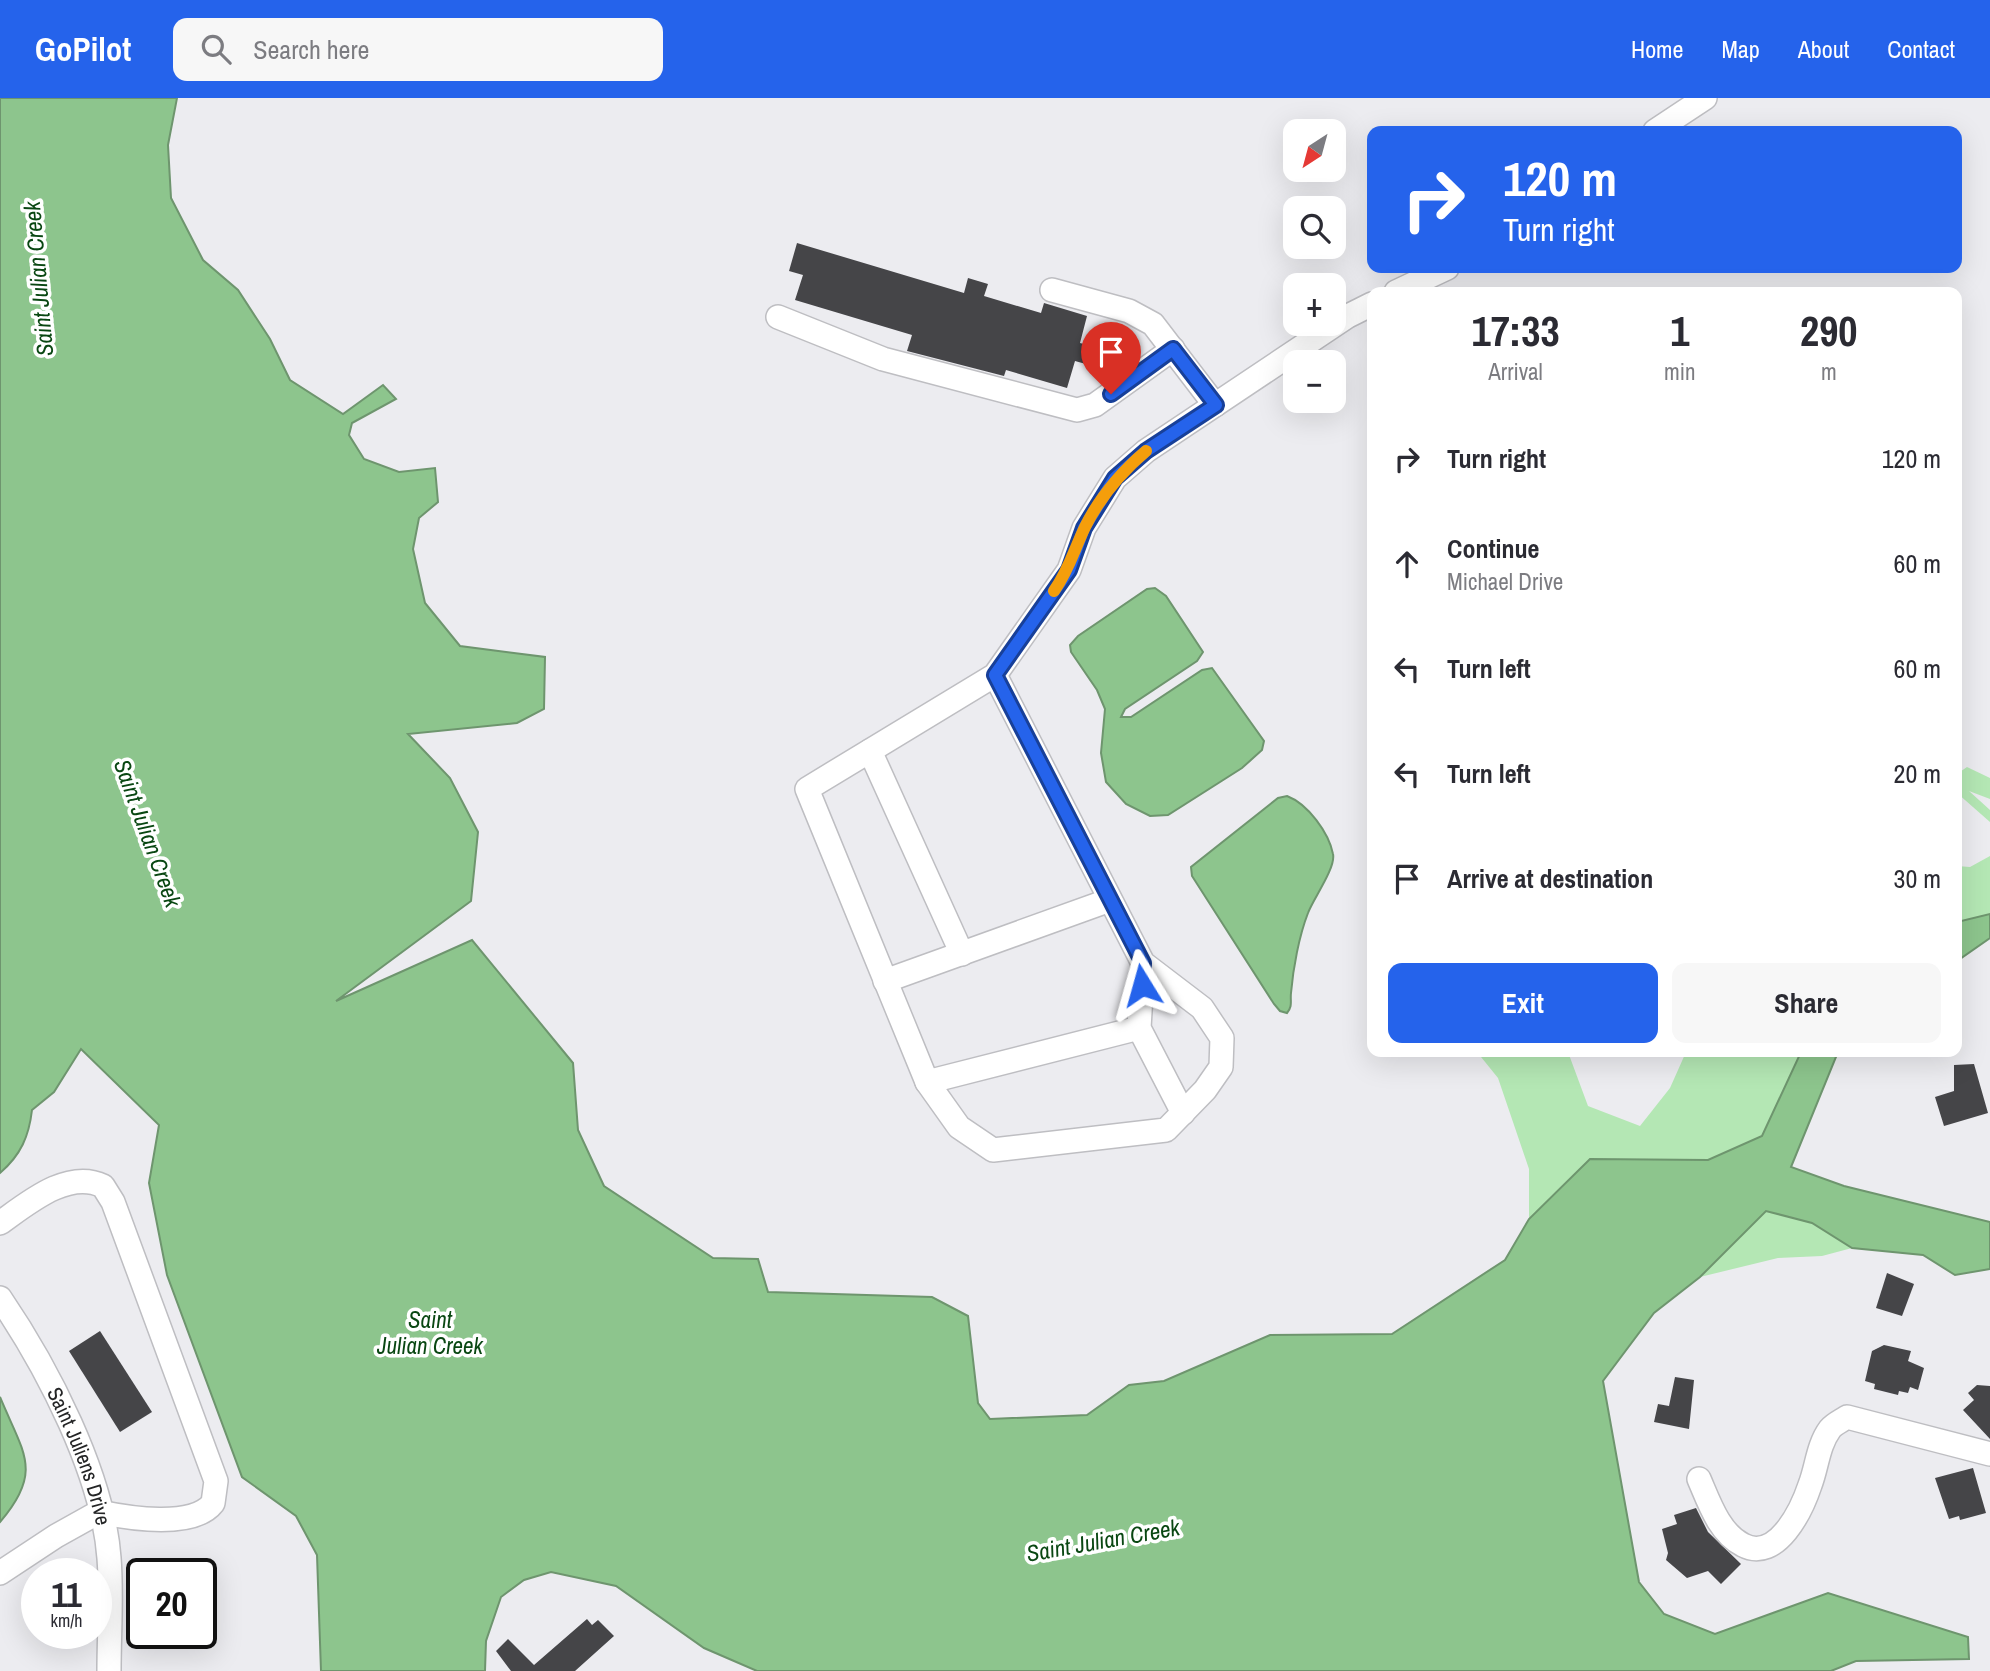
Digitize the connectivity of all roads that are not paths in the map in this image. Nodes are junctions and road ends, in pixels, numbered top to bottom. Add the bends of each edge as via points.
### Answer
1 (1705, 98) edge
2 (1663, 126) edge
3 (1436, 273) edge
4 (1407, 287) edge
5 (1052, 290) dead end
6 (1367, 306) edge
7 (778, 317) dead end
8 (1173, 349) junction
9 (1216, 405) junction
10 (995, 675) junction
11 (870, 751) junction
12 (1110, 900) junction
13 (962, 954) junction
14 (1143, 963) junction
15 (885, 981) junction
16 (1139, 1028) junction
17 (927, 1083) junction
18 (1183, 1113) junction
19 (0, 1223) edge
20 (0, 1298) edge
21 (1990, 1454) edge
22 (1699, 1479) dead end
23 (99, 1513) junction
24 (0, 1573) edge
25 (109, 1671) edge

1 - 2 street
3 - 4 street
5 - 8 street via 1129,312 1153,324
6 - 9 street
7 - 8 street via 883,359 1077,410 1095,405
8 - 9 street
9 - 10 street via 1146,451 1115,478 1084,528 1069,570
10 - 11 street
10 - 12 street
11 - 13 street
11 - 15 street via 807,789
12 - 13 street
12 - 14 street
13 - 15 street
14 - 16 street
14 - 18 street via 1202,1008 1222,1038 1221,1067
15 - 17 street
16 - 17 street
16 - 18 street
17 - 18 street via 959,1127 993,1150 1166,1130
19 - 23 street via 68,1183 103,1186 113,1202 216,1481 212,1503 198,1516 163,1519
20 - 23 street, Saint Juliens Drive via 26,1336 67,1416 94,1486
21 - 22 street via 1847,1417 1831,1427 1822,1443 1800,1510 1782,1537 1762,1548 1744,1546 1721,1525
23 - 24 street
23 - 25 street, Saint Juliens Drive via 109,1557

